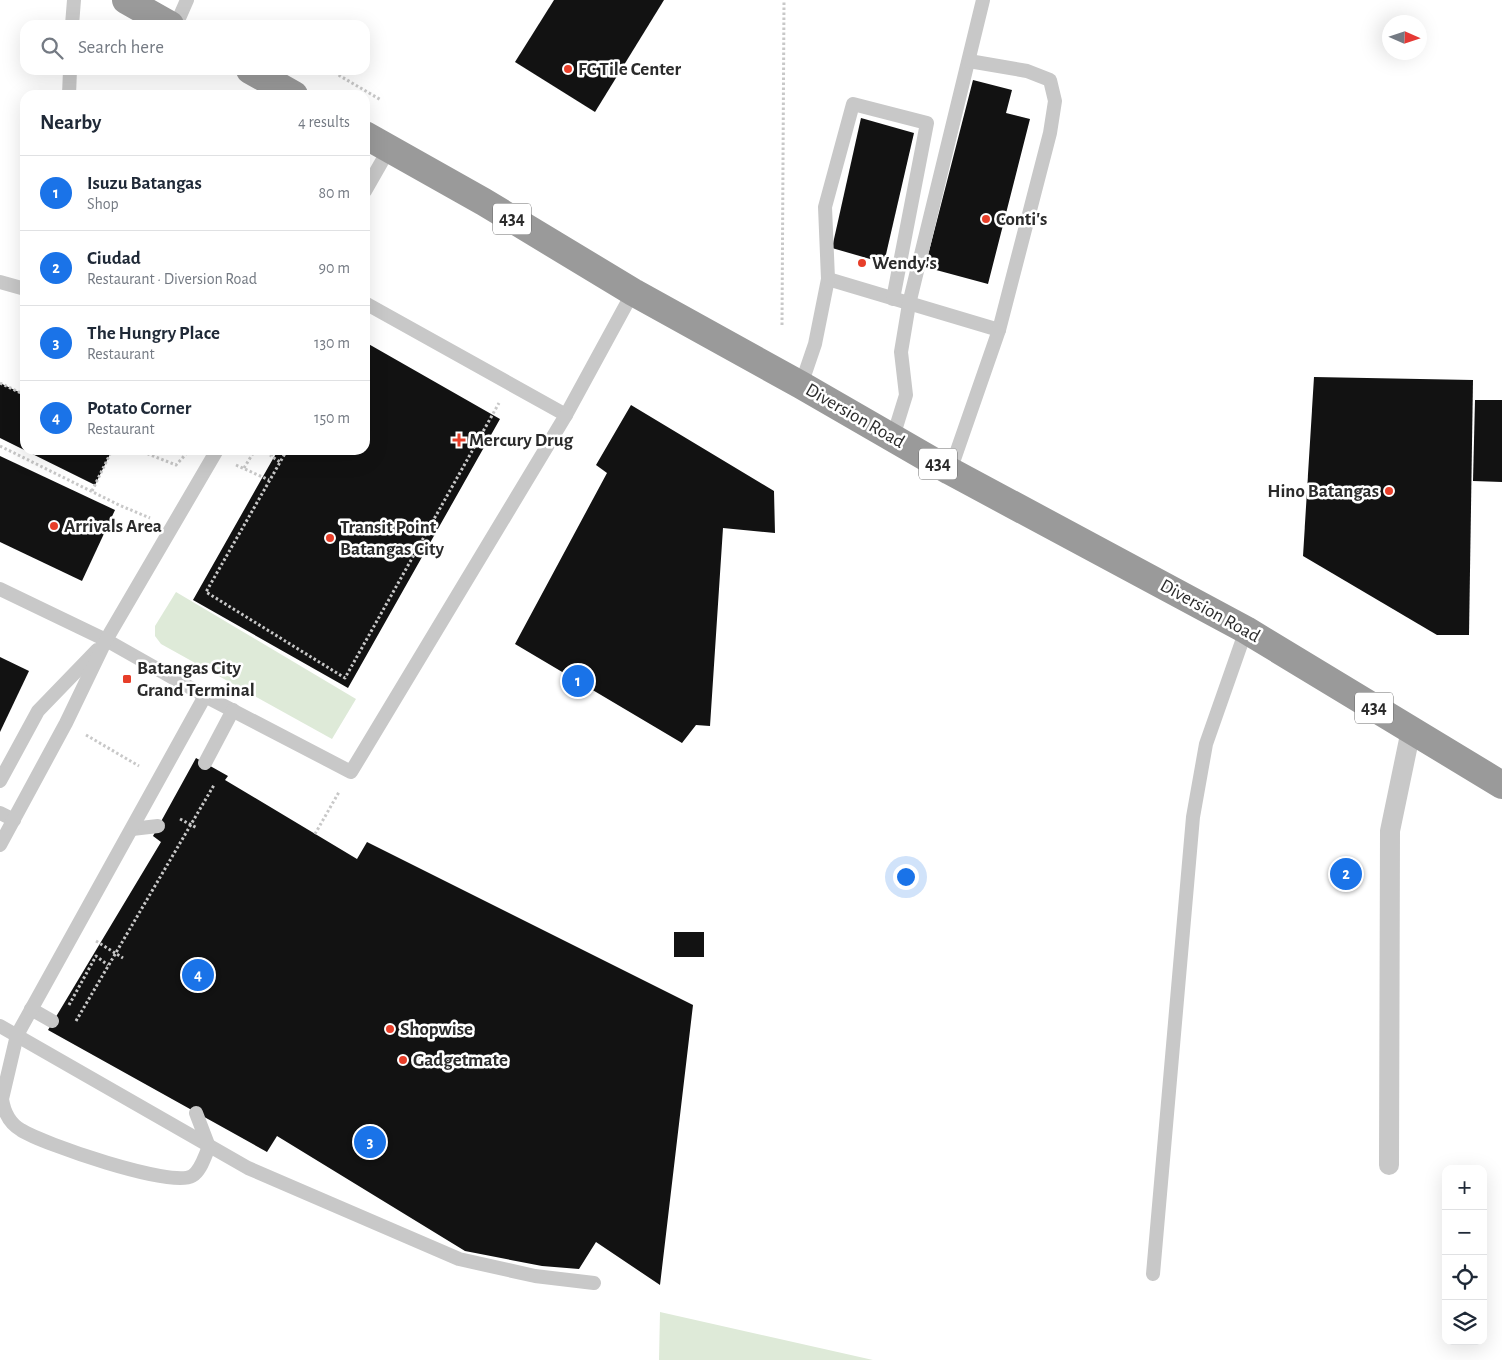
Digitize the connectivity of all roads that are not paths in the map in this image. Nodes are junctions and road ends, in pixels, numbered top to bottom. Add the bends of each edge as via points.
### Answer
1 (74, 0) edge
2 (126, 0) edge
3 (187, 0) edge
4 (983, 0) edge
5 (72, 20) edge
6 (161, 20) edge
7 (178, 20) edge
8 (968, 61) junction
9 (70, 75) edge
10 (259, 75) edge
11 (68, 90) edge
12 (285, 90) edge
13 (370, 138) edge
14 (389, 149) junction
15 (370, 183) edge
16 (828, 279) junction
17 (0, 282) edge
18 (20, 288) edge
19 (632, 292) junction
20 (893, 299) junction
21 (909, 304) junction
22 (370, 306) edge
23 (999, 330) junction
24 (801, 385) junction
25 (566, 415) junction
26 (893, 437) junction
27 (214, 455) edge
28 (950, 471) junction
29 (0, 589) edge
30 (1246, 630) junction
31 (106, 640) junction
32 (205, 696) junction
33 (233, 710) junction
34 (1411, 730) junction
35 (204, 763) dead end
36 (0, 781) edge
37 (1502, 785) edge
38 (0, 813) edge
39 (14, 820) junction
40 (158, 826) dead end
41 (132, 829) junction
42 (0, 845) edge
43 (31, 1009) junction
44 (52, 1022) dead end
45 (0, 1026) edge
46 (17, 1035) junction
47 (196, 1113) dead end
48 (209, 1146) junction
49 (1389, 1165) dead end
50 (1153, 1274) dead end
51 (594, 1282) dead end

1 - 5 lane
2 - 6 highway
3 - 7 lane
4 - 8 lane
8 - 21 lane
8 - 23 lane via 1027,71 1050,80 1055,101 1050,133
9 - 11 lane
10 - 12 highway
13 - 14 highway, Diversion Road / 434
14 - 15 lane
14 - 19 highway, Diversion Road / 434 via 484,202
16 - 20 lane
16 - 20 lane via 825,208 853,104 927,123
16 - 24 lane via 815,344
17 - 18 lane
19 - 24 highway, Diversion Road / 434
19 - 25 lane
20 - 21 lane
21 - 23 lane
21 - 26 lane via 901,352 906,395
22 - 25 lane
23 - 28 lane
24 - 26 highway, Diversion Road / 434
25 - 33 lane via 351,772
26 - 28 highway, Diversion Road / 434
27 - 31 lane
28 - 30 highway, Diversion Road / 434
29 - 31 lane
30 - 34 highway, Diversion Road / 434
30 - 50 lane via 1206,744 1194,817
31 - 32 lane
31 - 36 lane via 38,711
31 - 39 lane
32 - 33 lane
32 - 41 lane
33 - 35 lane
34 - 37 highway, Diversion Road / 434
34 - 49 street via 1390,832
38 - 39 lane
39 - 42 lane
40 - 41 lane
41 - 43 lane
43 - 44 lane
43 - 46 lane
45 - 46 lane
46 - 48 lane
46 - 48 lane via 2,1099 3,1109 20,1130 123,1168 181,1178 192,1177 197,1172
47 - 48 lane
48 - 51 lane via 248,1168 459,1259 535,1276

